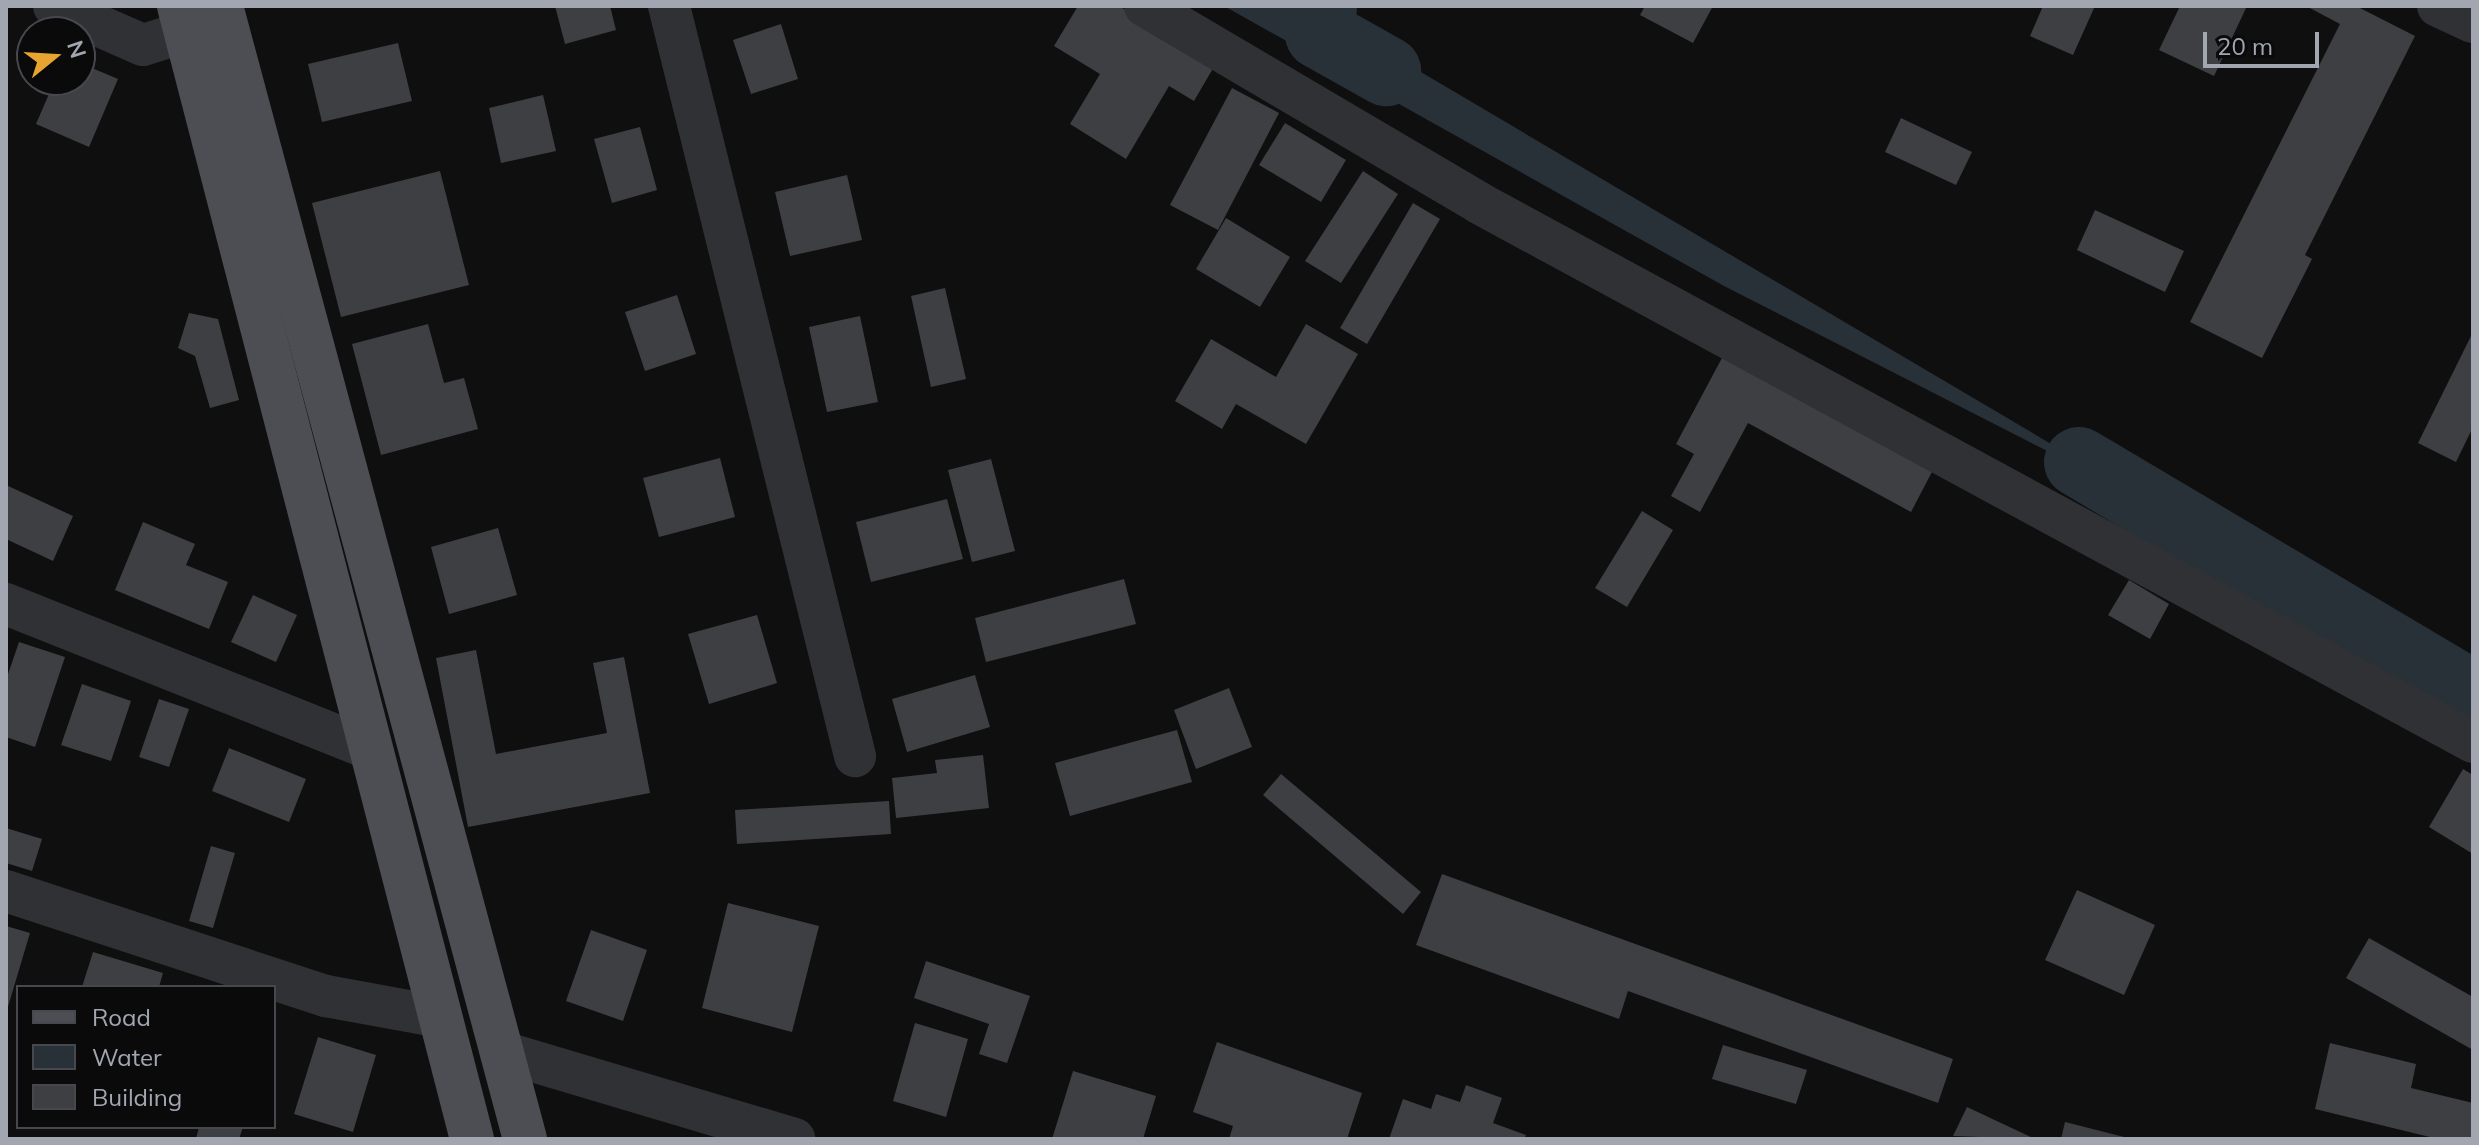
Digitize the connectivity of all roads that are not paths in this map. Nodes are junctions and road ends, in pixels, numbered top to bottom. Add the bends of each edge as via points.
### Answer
1 (54, 6) edge
2 (221, 6) edge
3 (669, 6) edge
4 (1145, 6) edge
5 (2438, 6) edge
6 (182, 19) edge
7 (2473, 22) edge
8 (6, 604) edge
9 (2473, 742) edge
10 (368, 748) junction
11 (855, 756) dead end
12 (6, 891) edge
13 (440, 1017) junction
14 (503, 1052) junction
15 (472, 1139) edge
16 (525, 1139) edge
17 (794, 1139) edge

1 - 6 street via 143,45
2 - 14 main road
3 - 11 street
4 - 9 street via 1479,203
5 - 7 street
6 - 10 main road
8 - 10 street
10 - 13 main road
12 - 13 street via 326,996
13 - 15 main road
14 - 16 main road
14 - 17 street

